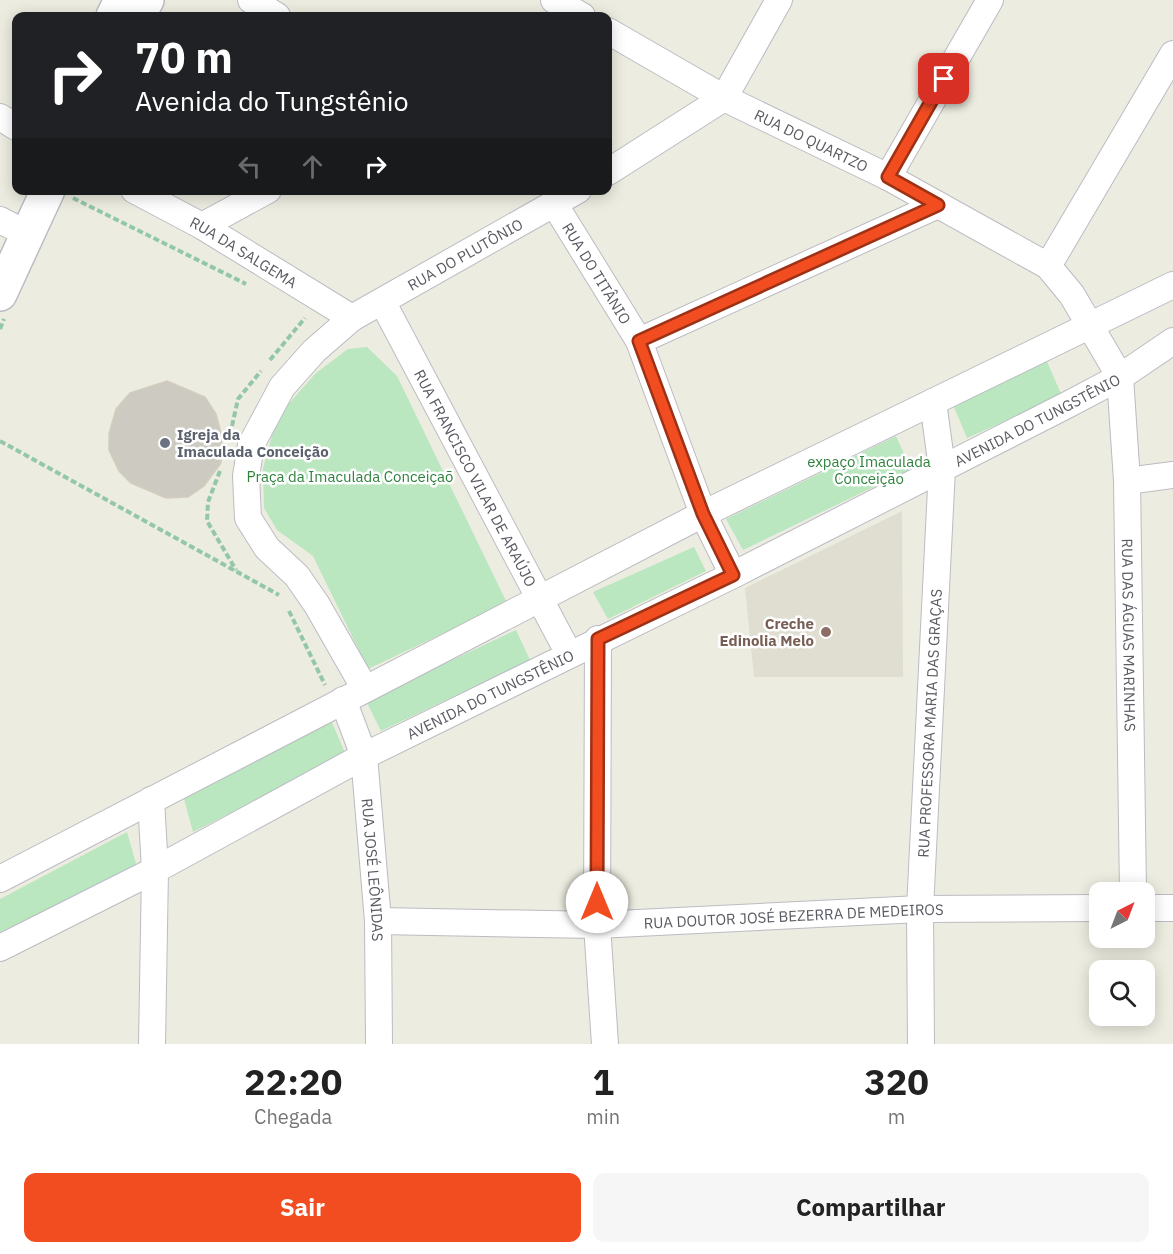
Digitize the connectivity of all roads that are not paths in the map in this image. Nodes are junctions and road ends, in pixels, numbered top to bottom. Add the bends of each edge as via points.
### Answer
1 (251, 0) edge
2 (779, 0) edge
3 (990, 0) edge
4 (559, 1) edge
5 (270, 12) edge
6 (576, 12) edge
7 (612, 33) edge
8 (1173, 54) edge
9 (724, 98) junction
10 (612, 169) edge
11 (888, 177) junction
12 (25, 195) edge
13 (56, 195) edge
14 (143, 195) edge
15 (258, 195) edge
16 (570, 195) edge
17 (555, 205) junction
18 (938, 205) junction
19 (202, 226) junction
20 (10, 230) edge
21 (1048, 266) junction
22 (1173, 285) edge
23 (0, 294) edge
24 (383, 303) junction
25 (352, 318) junction
26 (1089, 325) junction
27 (639, 341) junction
28 (1173, 341) edge
29 (1120, 377) junction
30 (933, 402) junction
31 (942, 468) junction
32 (1173, 475) edge
33 (1127, 481) junction
34 (703, 514) junction
35 (733, 575) junction
36 (539, 598) junction
37 (598, 639) junction
38 (569, 654) junction
39 (345, 692) junction
40 (364, 756) junction
41 (151, 800) junction
42 (155, 870) junction
43 (0, 879) edge
44 (1133, 882) edge
45 (1089, 908) edge
46 (1155, 908) edge
47 (1173, 908) edge
48 (920, 909) junction
49 (378, 921) junction
50 (597, 925) junction
51 (0, 948) edge
52 (152, 1044) edge
53 (379, 1044) edge
54 (605, 1044) edge
55 (921, 1044) edge

1 - 5 street
2 - 9 street
3 - 11 street
4 - 6 street
7 - 9 street, RUA DO QUARTZO
8 - 21 street
9 - 10 street
9 - 11 street, RUA DO QUARTZO
11 - 18 street, RUA DO QUARTZO
12 - 20 street
13 - 20 street
14 - 19 street, RUA DA SALGEMA
15 - 19 street
16 - 17 street, RUA DO PLUTÔNIO
17 - 24 street, RUA DO PLUTÔNIO
17 - 27 street, RUA DO TITÂNIO
18 - 21 street, RUA DO QUARTZO
18 - 27 street
19 - 25 street, RUA DA SALGEMA
20 - 23 street
21 - 26 street via 1072,295
22 - 26 street
24 - 25 street, RUA DO PLUTÔNIO
24 - 36 street, RUA FRANCISCO VILAR DE ARAÚJO
25 - 39 street via 314,351 282,387 251,445 246,476 248,518 267,548 297,576 317,605
26 - 29 street
26 - 30 street
27 - 34 street, RUA DO TITÂNIO
28 - 29 street, AVENIDA DO TUNGSTÊNIO
29 - 31 street, AVENIDA DO TUNGSTÊNIO
29 - 33 street, RUA DAS ÁGUAS MARINHAS
30 - 31 street, RUA PROFESSORA MARIA DAS GRAÇAS
30 - 34 street
31 - 35 street, AVENIDA DO TUNGSTÊNIO
31 - 48 street, RUA PROFESSORA MARIA DAS GRAÇAS
32 - 33 street
33 - 44 street, RUA DAS ÁGUAS MARINHAS
34 - 35 street, RUA DO TITÂNIO
34 - 36 street
35 - 37 street, AVENIDA DO TUNGSTÊNIO
36 - 38 street, RUA FRANCISCO VILAR DE ARAÚJO
36 - 39 street
37 - 38 street, AVENIDA DO TUNGSTÊNIO
37 - 50 street
38 - 40 street, AVENIDA DO TUNGSTÊNIO
39 - 40 street, RUA JOSÉ LEÔNIDAS
39 - 41 street
40 - 42 street, AVENIDA DO TUNGSTÊNIO
40 - 49 street, RUA JOSÉ LEÔNIDAS
41 - 42 street
41 - 43 street
42 - 51 street, AVENIDA DO TUNGSTÊNIO
42 - 52 street
45 - 48 street, RUA DOUTOR JOSÉ BEZERRA DE MEDEIROS
46 - 47 street
48 - 50 street, RUA DOUTOR JOSÉ BEZERRA DE MEDEIROS
48 - 55 street, RUA PROFESSORA MARIA DAS GRAÇAS
49 - 50 street, RUA DOUTOR JOSÉ BEZERRA DE MEDEIROS
49 - 53 street, RUA JOSÉ LEÔNIDAS
50 - 54 street

